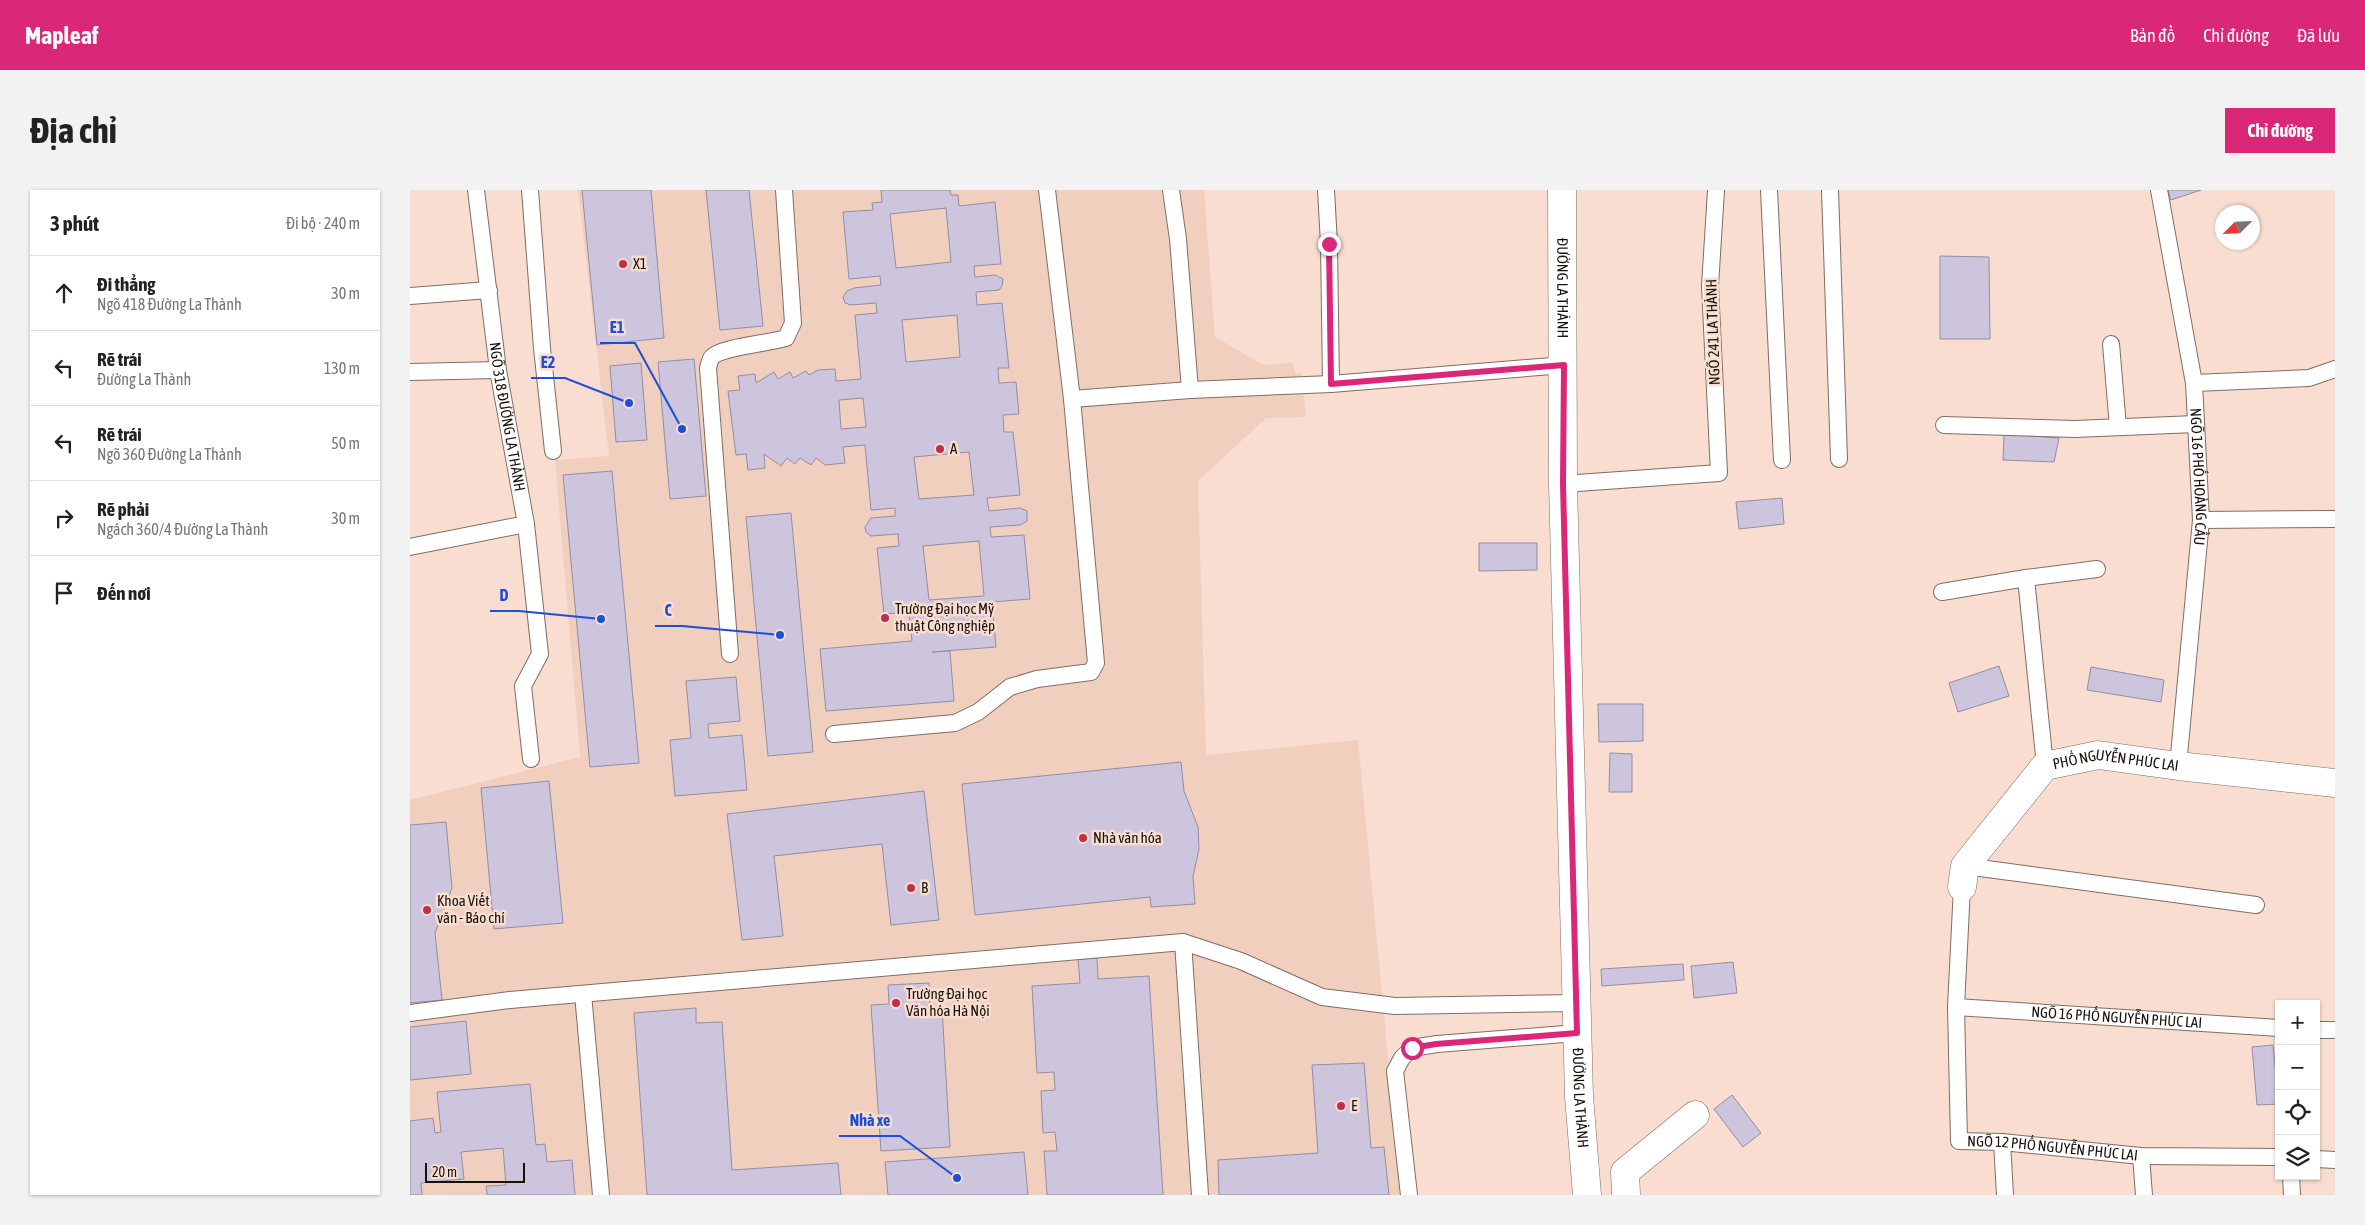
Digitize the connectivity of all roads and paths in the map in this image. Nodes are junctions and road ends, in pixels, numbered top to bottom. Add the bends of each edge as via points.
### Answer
1 (476, 190) edge
2 (530, 190) edge
3 (784, 190) edge
4 (1047, 190) edge
5 (1171, 190) edge
6 (1326, 190) edge
7 (1562, 190) edge
8 (1716, 190) edge
9 (1769, 190) edge
10 (1830, 190) edge
11 (2159, 190) edge
12 (489, 290) junction
13 (410, 296) edge
14 (2111, 344) dead end
15 (1564, 365) junction
16 (2335, 369) edge
17 (498, 370) junction
18 (410, 372) edge
19 (2194, 383) junction
20 (1331, 384) junction
21 (1190, 390) junction
22 (1072, 399) junction
23 (2196, 424) junction
24 (1944, 425) dead end
25 (2118, 427) junction
26 (553, 452) dead end
27 (1839, 459) dead end
28 (1782, 460) dead end
29 (1563, 484) junction
30 (2201, 520) junction
31 (2335, 520) edge
32 (526, 524) junction
33 (410, 548) edge
34 (2098, 569) dead end
35 (2026, 578) junction
36 (1942, 592) dead end
37 (730, 654) dead end
38 (834, 734) dead end
39 (531, 759) dead end
40 (2045, 766) junction
41 (2178, 766) junction
42 (2335, 783) edge
43 (1964, 877) junction
44 (2256, 905) dead end
45 (1183, 942) junction
46 (583, 994) junction
47 (1576, 1003) junction
48 (1956, 1007) junction
49 (410, 1013) edge
50 (2275, 1028) edge
51 (2320, 1030) edge
52 (2335, 1030) edge
53 (1577, 1033) junction
54 (1695, 1115) dead end
55 (2002, 1142) junction
56 (2141, 1156) junction
57 (2275, 1157) edge
58 (2320, 1159) edge
59 (2335, 1160) edge
60 (2290, 1180) edge
61 (601, 1195) edge
62 (1200, 1195) edge
63 (1409, 1195) edge
64 (1587, 1195) edge
65 (1626, 1195) edge
66 (2005, 1195) edge
67 (2144, 1195) edge
68 (2292, 1195) edge

1 - 12 lane, NGÕ 318 ĐƯỜNG LA THÀNH
2 - 26 lane
3 - 37 lane via 793,323 786,338 724,351 712,357 708,368
4 - 22 lane
5 - 21 lane
6 - 20 lane
7 - 15 street, ĐƯỜNG LA THÀNH
8 - 29 lane, NGÕ 241 LA THÀNH via 1710,286 1719,473
9 - 28 lane
10 - 27 lane
11 - 19 lane, NGÕ 16 PHỐ HOÀNG CẦU
12 - 13 lane
12 - 17 lane, NGÕ 318 ĐƯỜNG LA THÀNH
14 - 25 lane
15 - 20 lane
15 - 29 street, ĐƯỜNG LA THÀNH
16 - 19 lane via 2309,378
17 - 18 lane
17 - 32 lane, NGÕ 318 ĐƯỜNG LA THÀNH
19 - 23 lane, NGÕ 16 PHỐ HOÀNG CẦU
20 - 21 lane
21 - 22 lane
22 - 38 lane via 1096,663 1091,672 1037,679 1010,687 978,712 955,723
23 - 25 lane
23 - 30 lane, NGÕ 16 PHỐ HOÀNG CẦU
24 - 25 lane
29 - 47 street, ĐƯỜNG LA THÀNH
30 - 31 lane
30 - 41 lane, NGÕ 16 PHỐ HOÀNG CẦU
32 - 33 lane
32 - 39 lane, NGÕ 318 ĐƯỜNG LA THÀNH via 540,654 523,686
34 - 35 lane
35 - 36 lane
35 - 40 lane
40 - 41 street, PHỐ NGUYỄN PHÚC LAI via 2098,754
40 - 43 street, PHỐ NGUYỄN PHÚC LAI
41 - 42 street, PHỐ NGUYỄN PHÚC LAI
43 - 44 lane
43 - 48 lane, NGÕ 12 PHỐ NGUYỄN PHÚC LAI
45 - 46 lane
45 - 47 lane via 1241,962 1322,997 1395,1006
45 - 62 lane
46 - 49 lane
46 - 61 lane
47 - 53 street, ĐƯỜNG LA THÀNH
48 - 50 lane, NGÕ 16 PHỐ NGUYỄN PHÚC LAI
48 - 55 lane, NGÕ 12 PHỐ NGUYỄN PHÚC LAI via 1959,1141
51 - 52 lane
53 - 63 lane via 1412,1048 1395,1071
53 - 64 street, ĐƯỜNG LA THÀNH
54 - 65 street via 1625,1172
55 - 56 lane, NGÕ 12 PHỐ NGUYỄN PHÚC LAI
55 - 66 lane
56 - 57 lane, NGÕ 12 PHỐ NGUYỄN PHÚC LAI
56 - 67 lane
58 - 59 lane
60 - 68 lane

